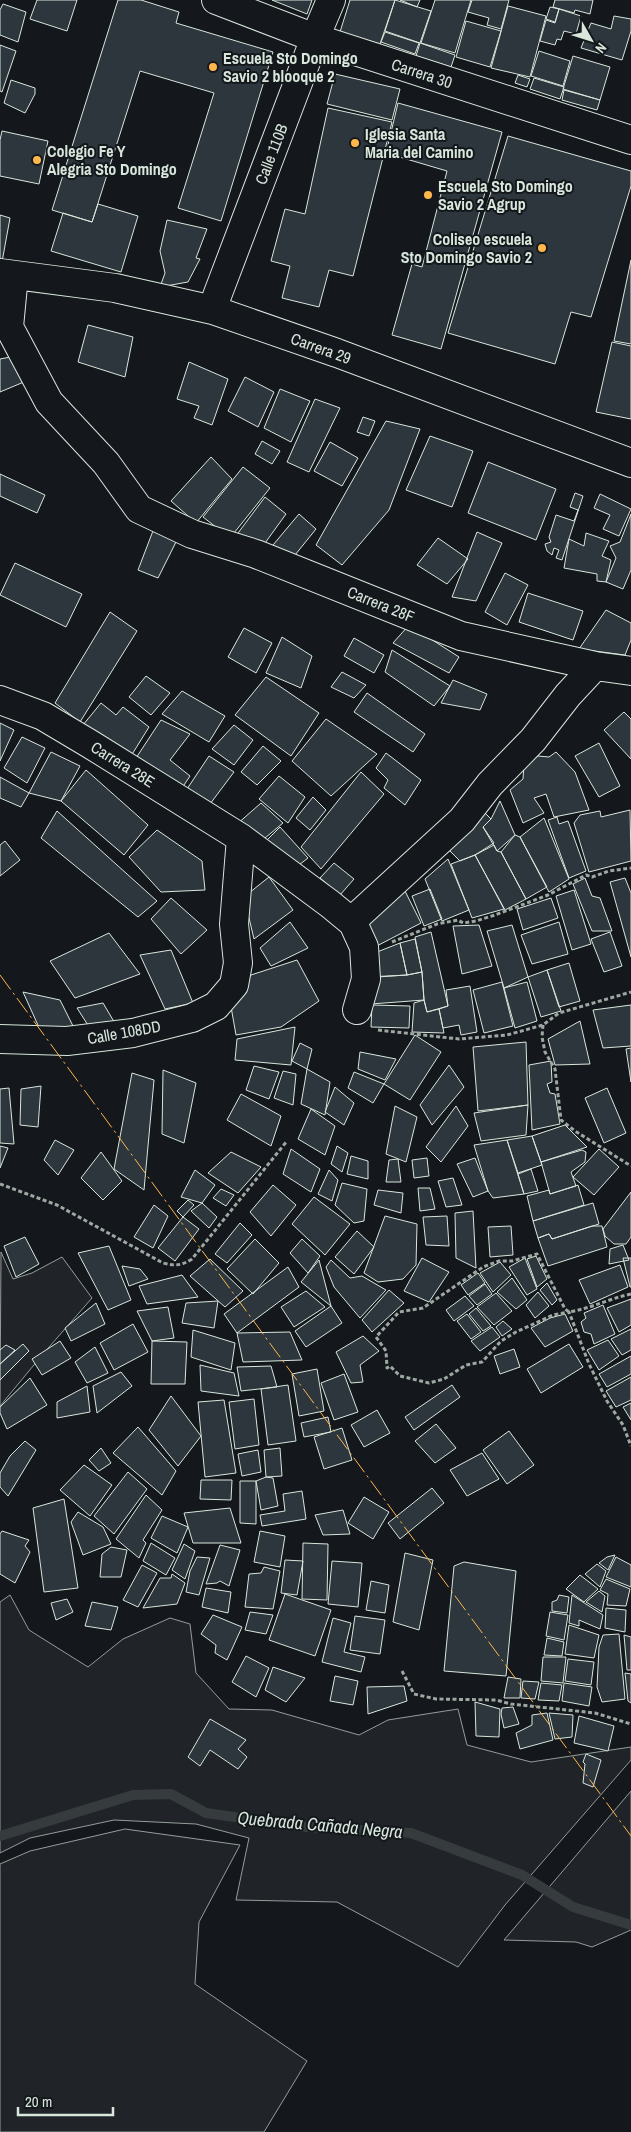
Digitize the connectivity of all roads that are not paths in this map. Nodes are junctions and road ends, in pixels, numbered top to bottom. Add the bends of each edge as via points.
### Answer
1 (216, 0) edge
2 (331, 0) edge
3 (315, 38) junction
4 (631, 140) edge
5 (7, 274) edge
6 (213, 310) junction
7 (631, 463) edge
8 (596, 666) junction
9 (631, 670) edge
10 (0, 700) edge
11 (241, 838) junction
12 (353, 923) junction
13 (357, 1010) road end
14 (0, 1039) edge

1 - 3 street, Carrera 30
2 - 3 street, Calle 110B
3 - 4 street, Carrera 30
3 - 6 street, Calle 110B
5 - 6 street, Carrera 29 via 115,288
5 - 8 street, Carrera 28F via 9,327 49,402 106,462 139,509 192,534 256,554 461,636
6 - 7 street, Carrera 29
8 - 9 street, Carrera 28F
8 - 12 street via 568,695 533,740 490,784 462,820
10 - 11 street, Carrera 28E via 43,716
11 - 12 street, Carrera 28E
11 - 14 street, Calle 108DD via 234,924 238,963 234,985 216,1006 192,1018 132,1033 67,1041
12 - 13 street, Carrera 28E via 364,947 366,979

